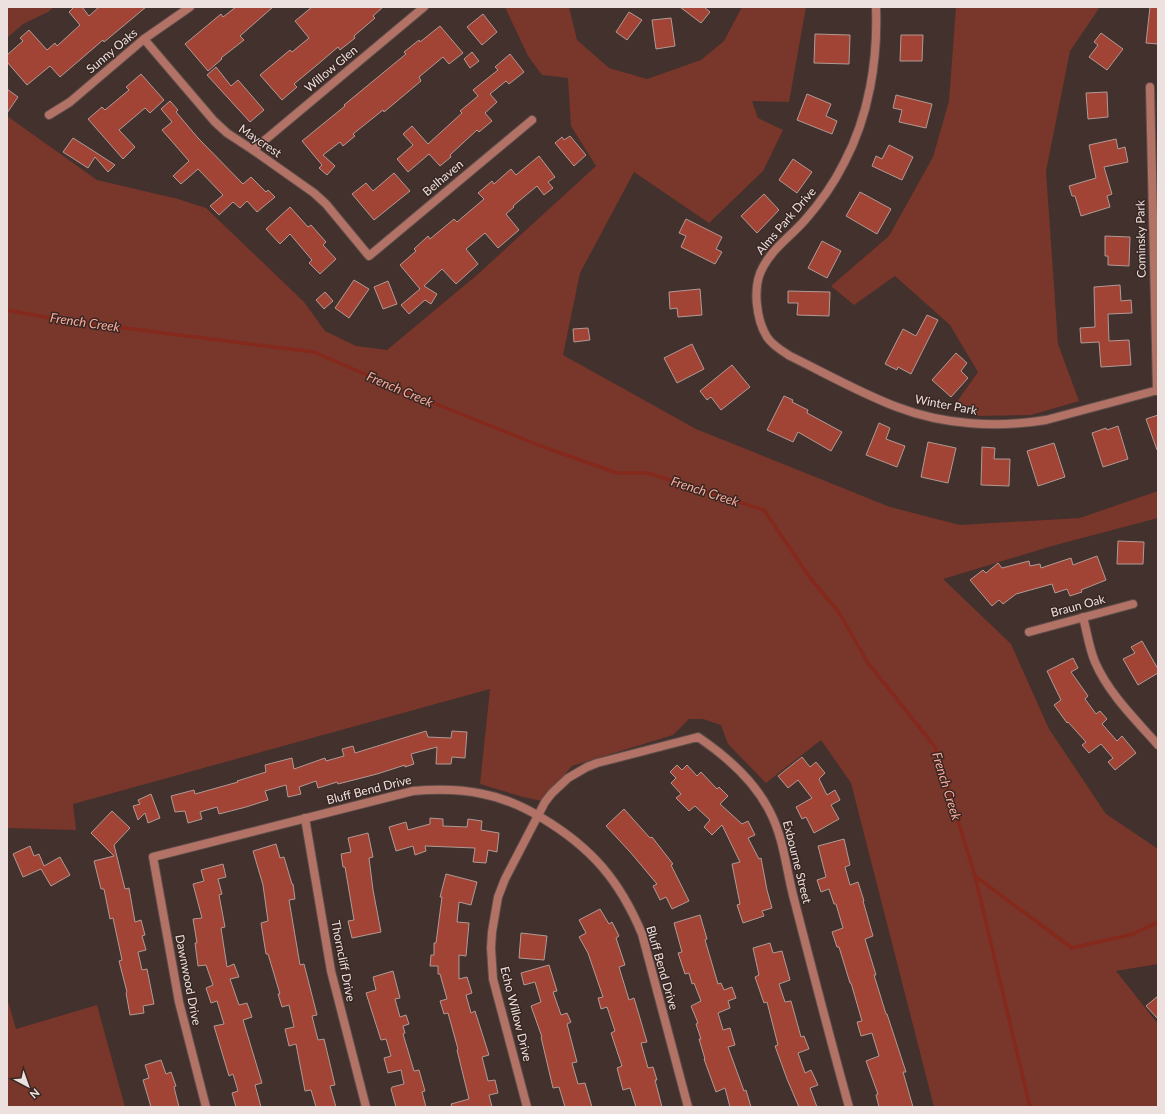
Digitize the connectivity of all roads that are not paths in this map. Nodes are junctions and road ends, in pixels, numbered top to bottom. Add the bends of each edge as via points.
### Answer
1 (190, 7) edge
2 (424, 7) edge
3 (876, 7) edge
4 (144, 40) junction
5 (1150, 87) dead end
6 (49, 115) dead end
7 (532, 120) dead end
8 (253, 150) junction
9 (369, 256) joint
10 (758, 316) joint
11 (1158, 391) edge
12 (1133, 604) dead end
13 (1083, 617) junction
14 (1028, 632) dead end
15 (1158, 745) edge
16 (538, 816) junction
17 (305, 818) junction
18 (153, 857) joint
19 (206, 1107) edge
20 (366, 1107) edge
21 (527, 1107) edge
22 (688, 1107) edge
23 (849, 1107) edge

1 - 4 street, Sunny Oaks
2 - 8 street, Willow Glen
3 - 10 street, Alms Park Drive via 872,72 868,99 859,129 844,163 824,197 762,267 756,302
4 - 6 street, Sunny Oaks via 76,97
4 - 8 street, Maycrest via 214,120 228,134
5 - 11 street, Cominsky Park
7 - 9 street, Belhaven
8 - 9 street, Maycrest via 314,193
10 - 11 street, Winter Park via 767,338 781,351 897,407 935,418 987,425 1032,422
12 - 13 street, Braun Oak
13 - 14 street, Braun Oak
13 - 15 street via 1094,660 1103,679 1116,698
16 - 17 street, Bluff Bend Drive via 505,800 484,794 442,789 414,791
16 - 21 street, Echo Willow Drive via 498,897 490,948 493,979
16 - 22 street, Bluff Bend Drive via 580,844 598,861 623,894 633,913 642,934
16 - 23 street, Exbourne Street via 545,802 560,785 577,772 597,763 698,737 748,778 777,826 793,897
17 - 18 street, Bluff Bend Drive
17 - 20 street, Thorncliff Drive via 331,971
18 - 19 street, Dawnwood Drive via 179,1002

